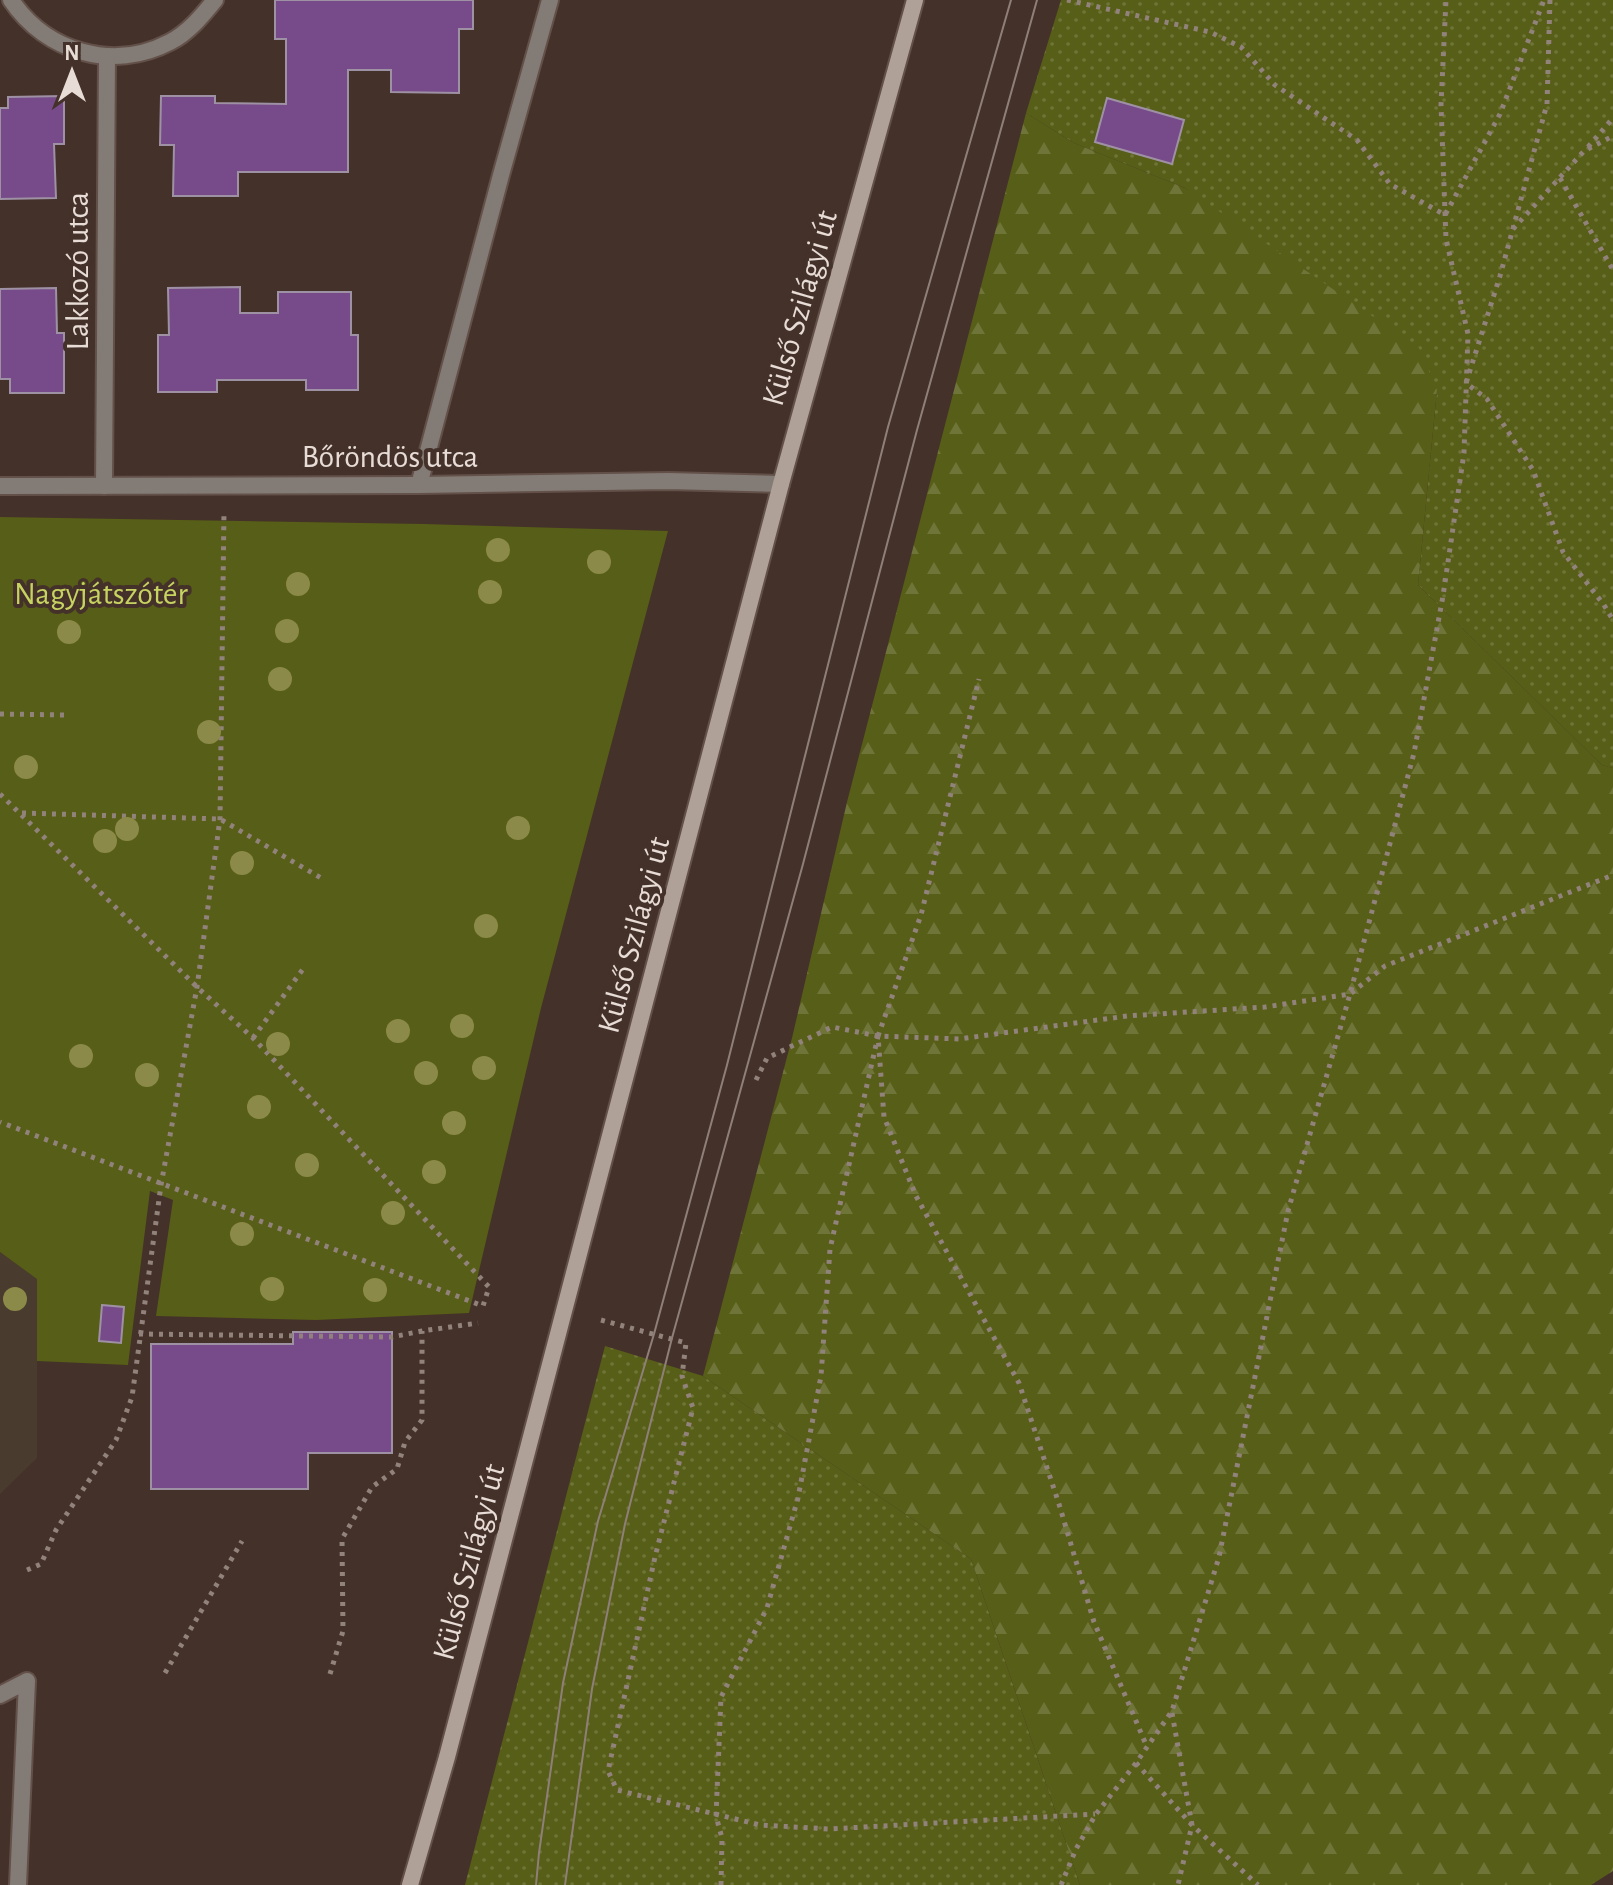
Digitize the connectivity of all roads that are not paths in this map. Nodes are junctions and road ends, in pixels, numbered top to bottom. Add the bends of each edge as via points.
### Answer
1 (11, 0) edge
2 (215, 0) edge
3 (550, 0) edge
4 (915, 0) edge
5 (107, 56) junction
6 (781, 484) junction
7 (419, 485) junction
8 (0, 486) edge
9 (104, 486) junction
10 (0, 1695) edge
11 (18, 1885) edge
12 (410, 1885) edge

1 - 5 street via 45,36 74,50
2 - 5 street via 170,42 137,55
3 - 7 street
4 - 6 street, Külső Szilágyi út
5 - 9 street, Lakkozó utca
6 - 7 street, Bőröndös utca
6 - 12 street, Külső Szilágyi út
7 - 9 street, Bőröndös utca
8 - 9 street, Bőröndös utca
10 - 11 street via 27,1681

